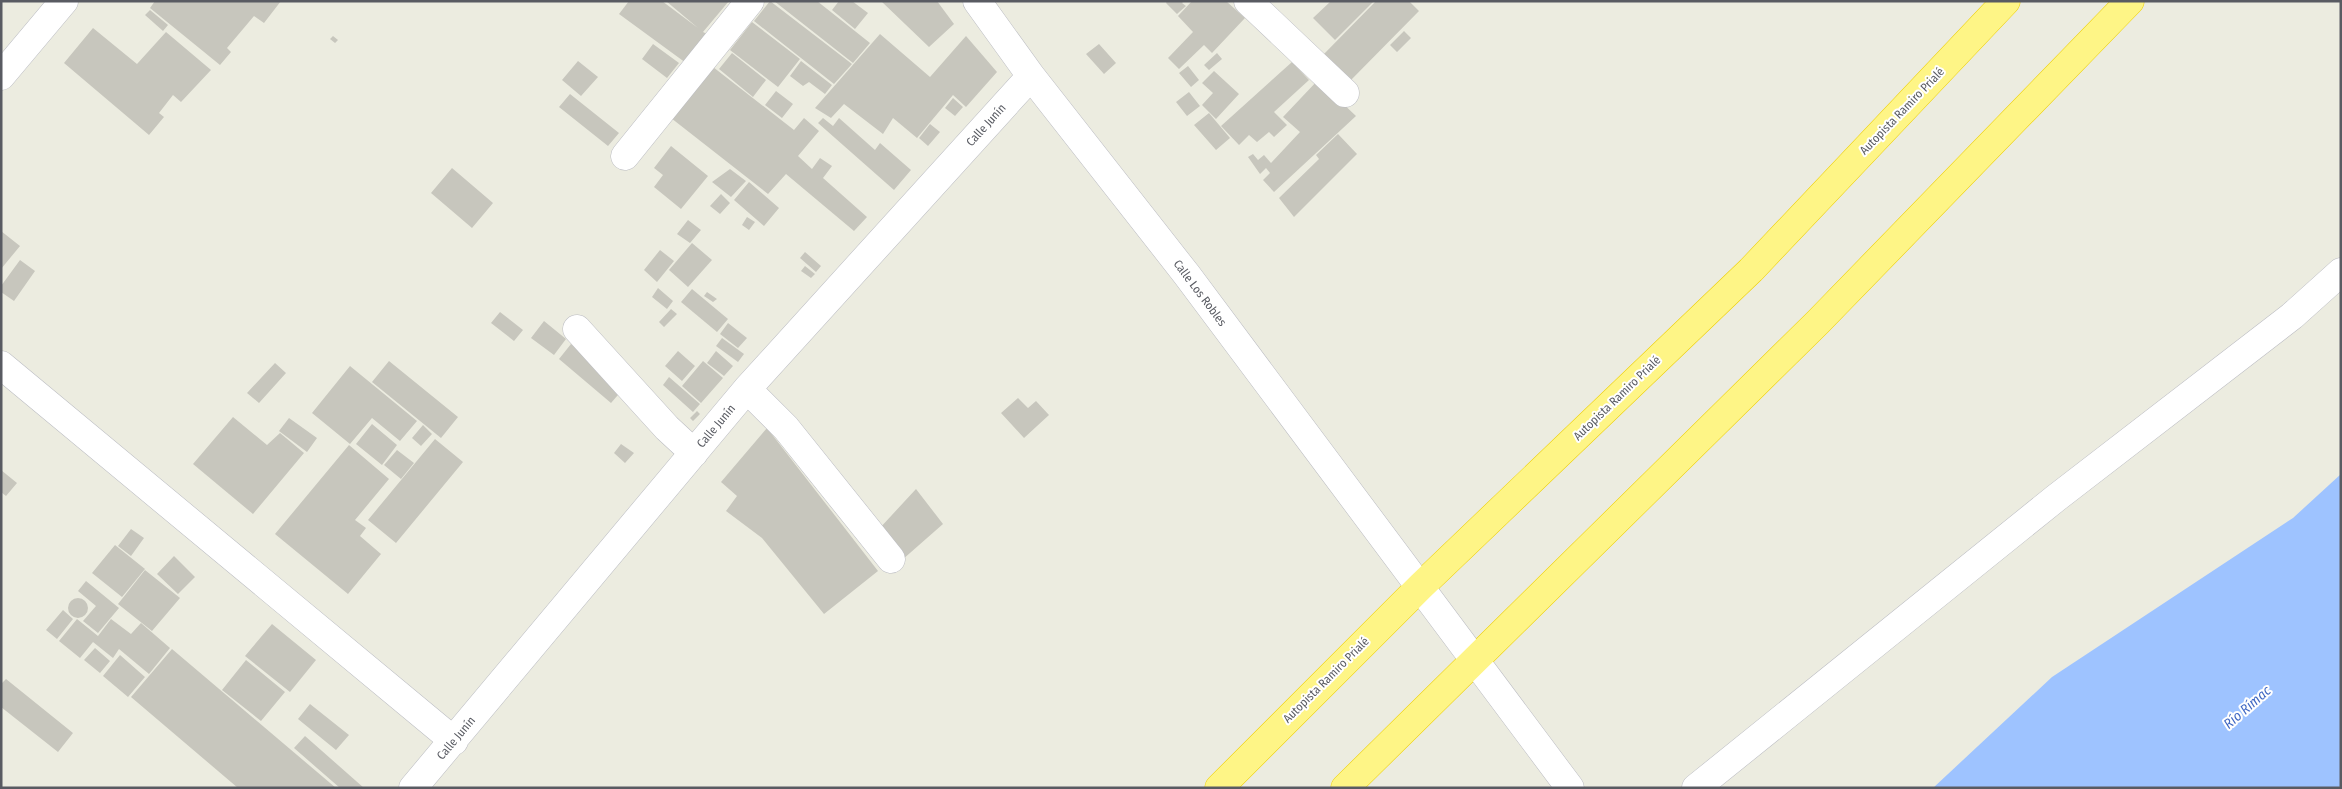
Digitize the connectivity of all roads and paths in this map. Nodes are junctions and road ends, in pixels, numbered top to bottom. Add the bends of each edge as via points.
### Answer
1 (64, 1) edge
2 (750, 1) edge
3 (977, 1) edge
4 (1248, 1) edge
5 (2006, 1) edge
6 (2130, 1) edge
7 (1, 76) edge
8 (1031, 76) junction
9 (1345, 93) dead end
10 (625, 156) dead end
11 (2341, 272) edge
12 (577, 329) dead end
13 (1, 365) edge
14 (747, 389) junction
15 (694, 453) junction
16 (891, 558) dead end
17 (1420, 586) junction
18 (1474, 660) junction
19 (454, 741) junction
20 (413, 788) edge
21 (1219, 788) edge
22 (1345, 788) edge
23 (1570, 788) edge
24 (1696, 788) edge

1 - 7 street
2 - 10 street
3 - 8 street, Calle Los Robles
4 - 9 street
5 - 17 highway, Autopista Ramiro Prialé via 1751,270
6 - 18 highway via 1818,322
8 - 14 street, Calle Junín
8 - 17 street, Calle Los Robles via 1187,275
11 - 24 street via 2292,316 2056,498
12 - 15 street
13 - 19 street
14 - 15 street, Calle Junín
14 - 16 street via 786,428
15 - 19 street, Calle Junín
17 - 18 street, Calle Los Robles
17 - 21 highway, Autopista Ramiro Prialé
18 - 22 highway
18 - 23 street, Calle Los Robles
19 - 20 street, Calle Junín

